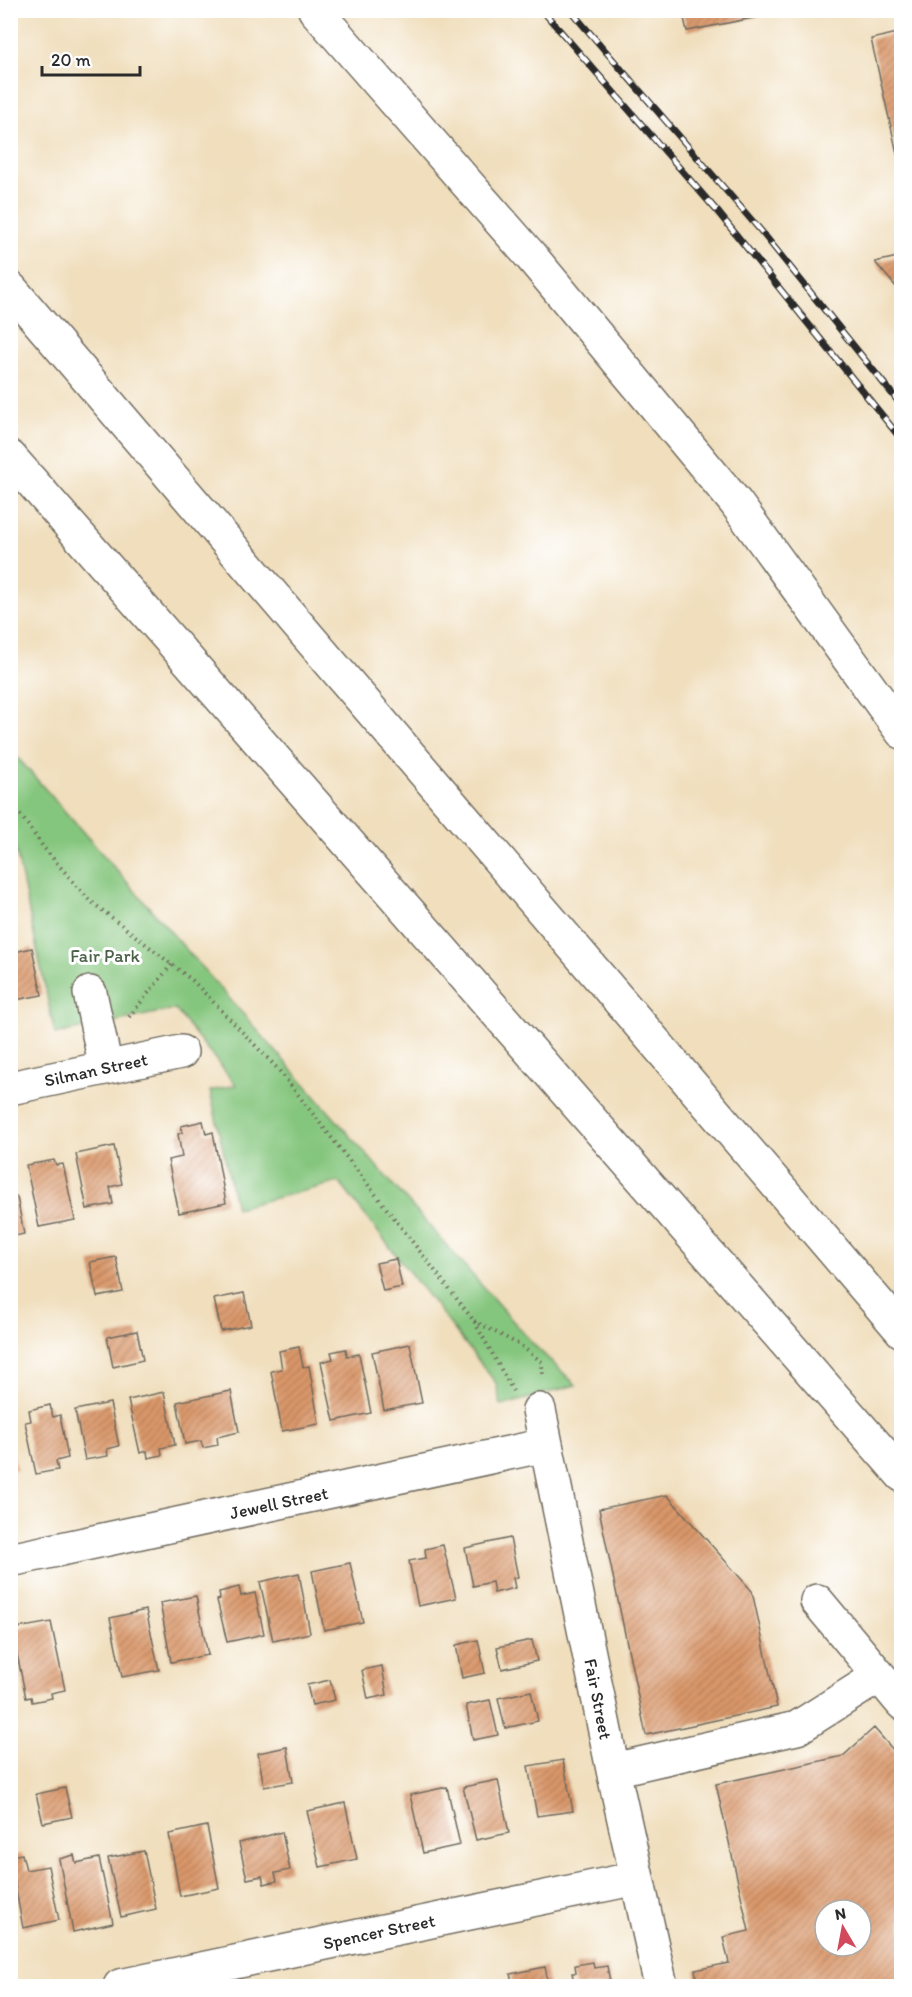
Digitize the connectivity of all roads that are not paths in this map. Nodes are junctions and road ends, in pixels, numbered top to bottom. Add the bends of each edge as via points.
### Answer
1 (315, 10) edge
2 (10, 288) edge
3 (10, 457) edge
4 (902, 732) edge
5 (90, 993) dead end
6 (181, 1052) dead end
7 (106, 1068) junction
8 (10, 1088) edge
9 (902, 1331) edge
10 (535, 1395) road end
11 (546, 1445) junction
12 (902, 1475) edge
13 (10, 1560) edge
14 (817, 1601) dead end
15 (879, 1676) junction
16 (902, 1703) edge
17 (613, 1770) junction
18 (637, 1878) junction
19 (120, 1986) edge
20 (661, 1986) edge

1 - 4 street via 529,254 736,502
2 - 9 street
3 - 12 street
5 - 7 street
6 - 7 street, Silman Street
7 - 8 street, Silman Street
10 - 11 street, Fair Street
11 - 13 street, Jewell Street
11 - 17 street, Fair Street
14 - 15 street
15 - 16 street
15 - 17 street via 797,1728
17 - 18 street, Fair Street
18 - 19 street, Spencer Street
18 - 20 street, Fair Street

